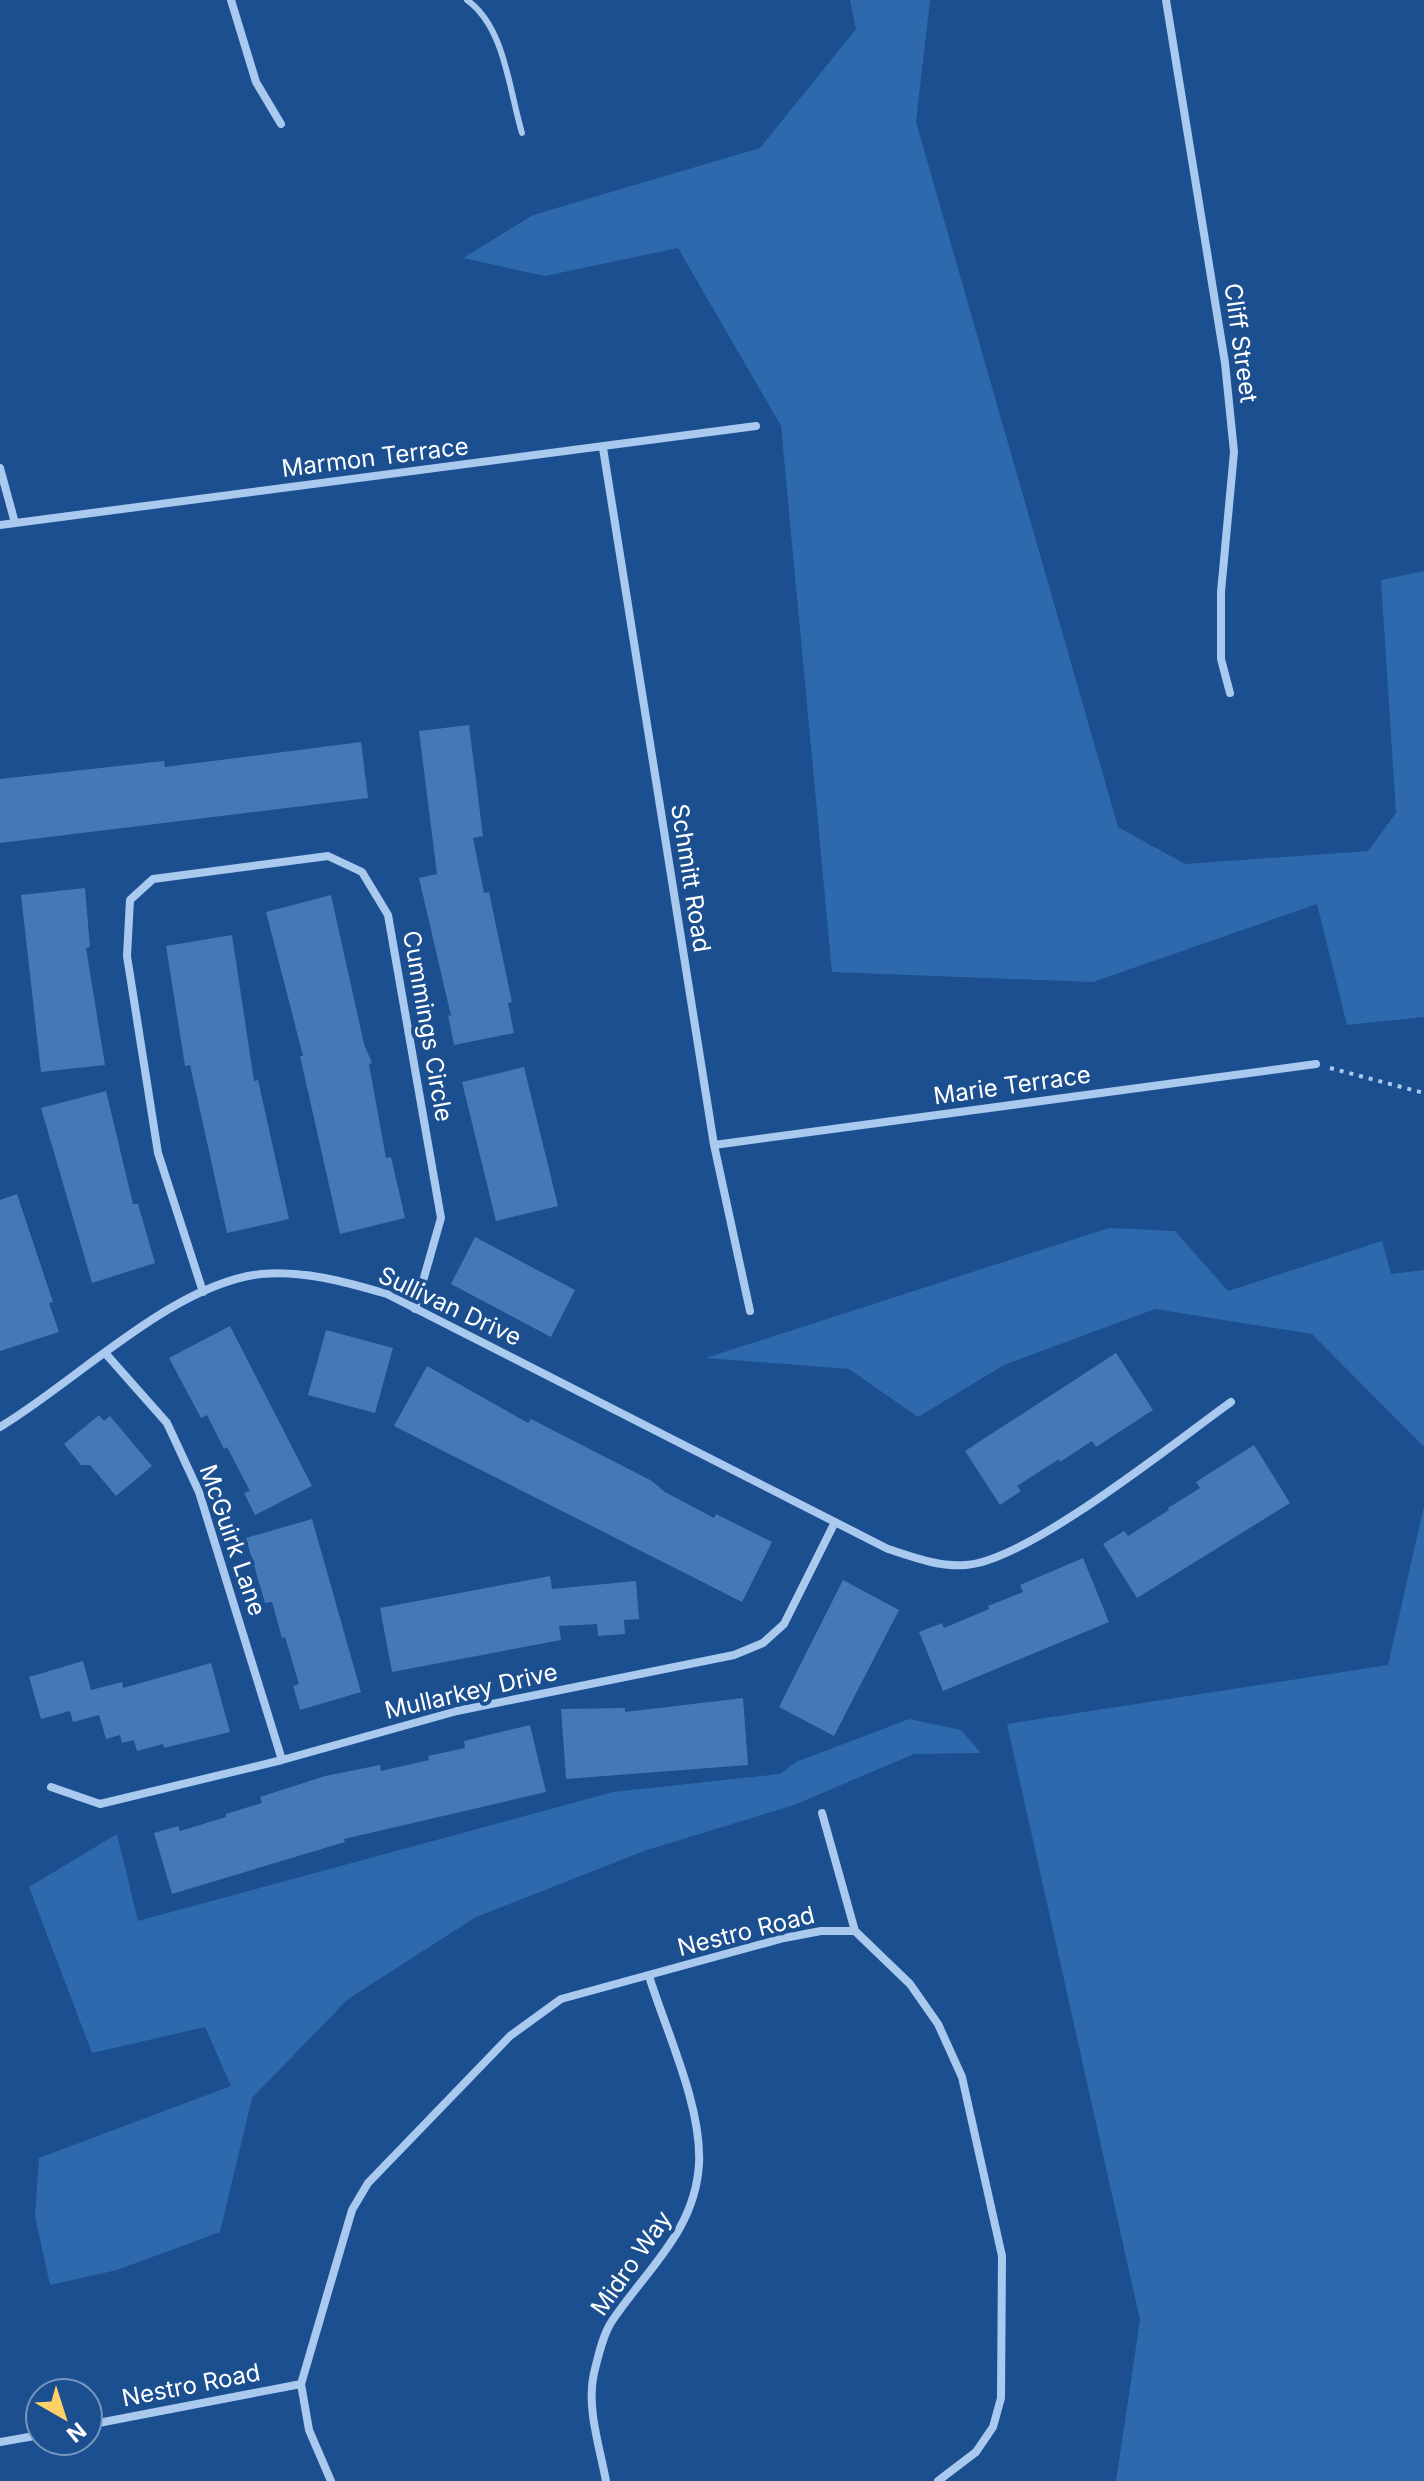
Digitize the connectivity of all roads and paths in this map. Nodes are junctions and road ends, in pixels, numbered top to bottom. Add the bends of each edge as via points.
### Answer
1 (231, 0) edge
2 (467, 0) edge
3 (1166, 0) edge
4 (281, 124) dead end
5 (522, 133) dead end
6 (756, 426) dead end
7 (603, 448) junction
8 (0, 468) edge
9 (15, 523) junction
10 (0, 525) edge
11 (1230, 693) dead end
12 (1316, 1064) joint
13 (1424, 1093) edge
14 (714, 1145) junction
15 (203, 1292) junction
16 (415, 1309) junction
17 (750, 1311) dead end
18 (106, 1354) junction
19 (1231, 1402) dead end
20 (0, 1427) edge
21 (835, 1522) junction
22 (282, 1760) junction
23 (51, 1787) dead end
24 (822, 1813) dead end
25 (855, 1931) junction
26 (649, 1976) junction
27 (301, 2384) junction
28 (104, 2422) edge
29 (24, 2438) edge
30 (0, 2442) edge
31 (331, 2481) edge
32 (606, 2481) edge
33 (938, 2481) edge

1 - 4 street via 256,82
2 - 5 lane via 485,15 495,36
3 - 11 street, Cliff Street via 1225,363 1234,452 1221,592 1221,659
6 - 7 street, Marmon Terrace
7 - 9 street, Marmon Terrace
7 - 14 street, Schmitt Road
8 - 9 street
9 - 10 street, Marmon Terrace
12 - 13 path
12 - 14 street, Marie Terrace
14 - 17 street, Schmitt Road
15 - 16 street, Sullivan Drive via 259,1274 299,1275 340,1280
15 - 16 street, Cummings Circle via 158,1153 127,956 130,900 153,879 328,856 362,872 388,915 441,1218
15 - 18 street, Sullivan Drive
16 - 21 street, Sullivan Drive
18 - 20 street, Sullivan Drive
18 - 22 street, McGuirk Lane via 167,1423 199,1492
19 - 21 street via 1050,1531 968,1565 931,1563
21 - 22 street, Mullarkey Drive via 784,1624 763,1643 734,1655 457,1711
22 - 23 street, Mullarkey Drive via 100,1804
24 - 25 street
25 - 26 street, Nestro Road via 784,1938
25 - 33 street via 910,1984 938,2024 962,2077 1002,2256 1001,2398 993,2427 976,2452
26 - 27 street, Nestro Road via 561,1999 523,2026 368,2183 352,2210
26 - 32 street, Midro Way via 692,2108 699,2163 689,2213 665,2255 610,2323 593,2375
27 - 28 street, Nestro Road
27 - 31 street, Nestro Road via 309,2430
29 - 30 street

